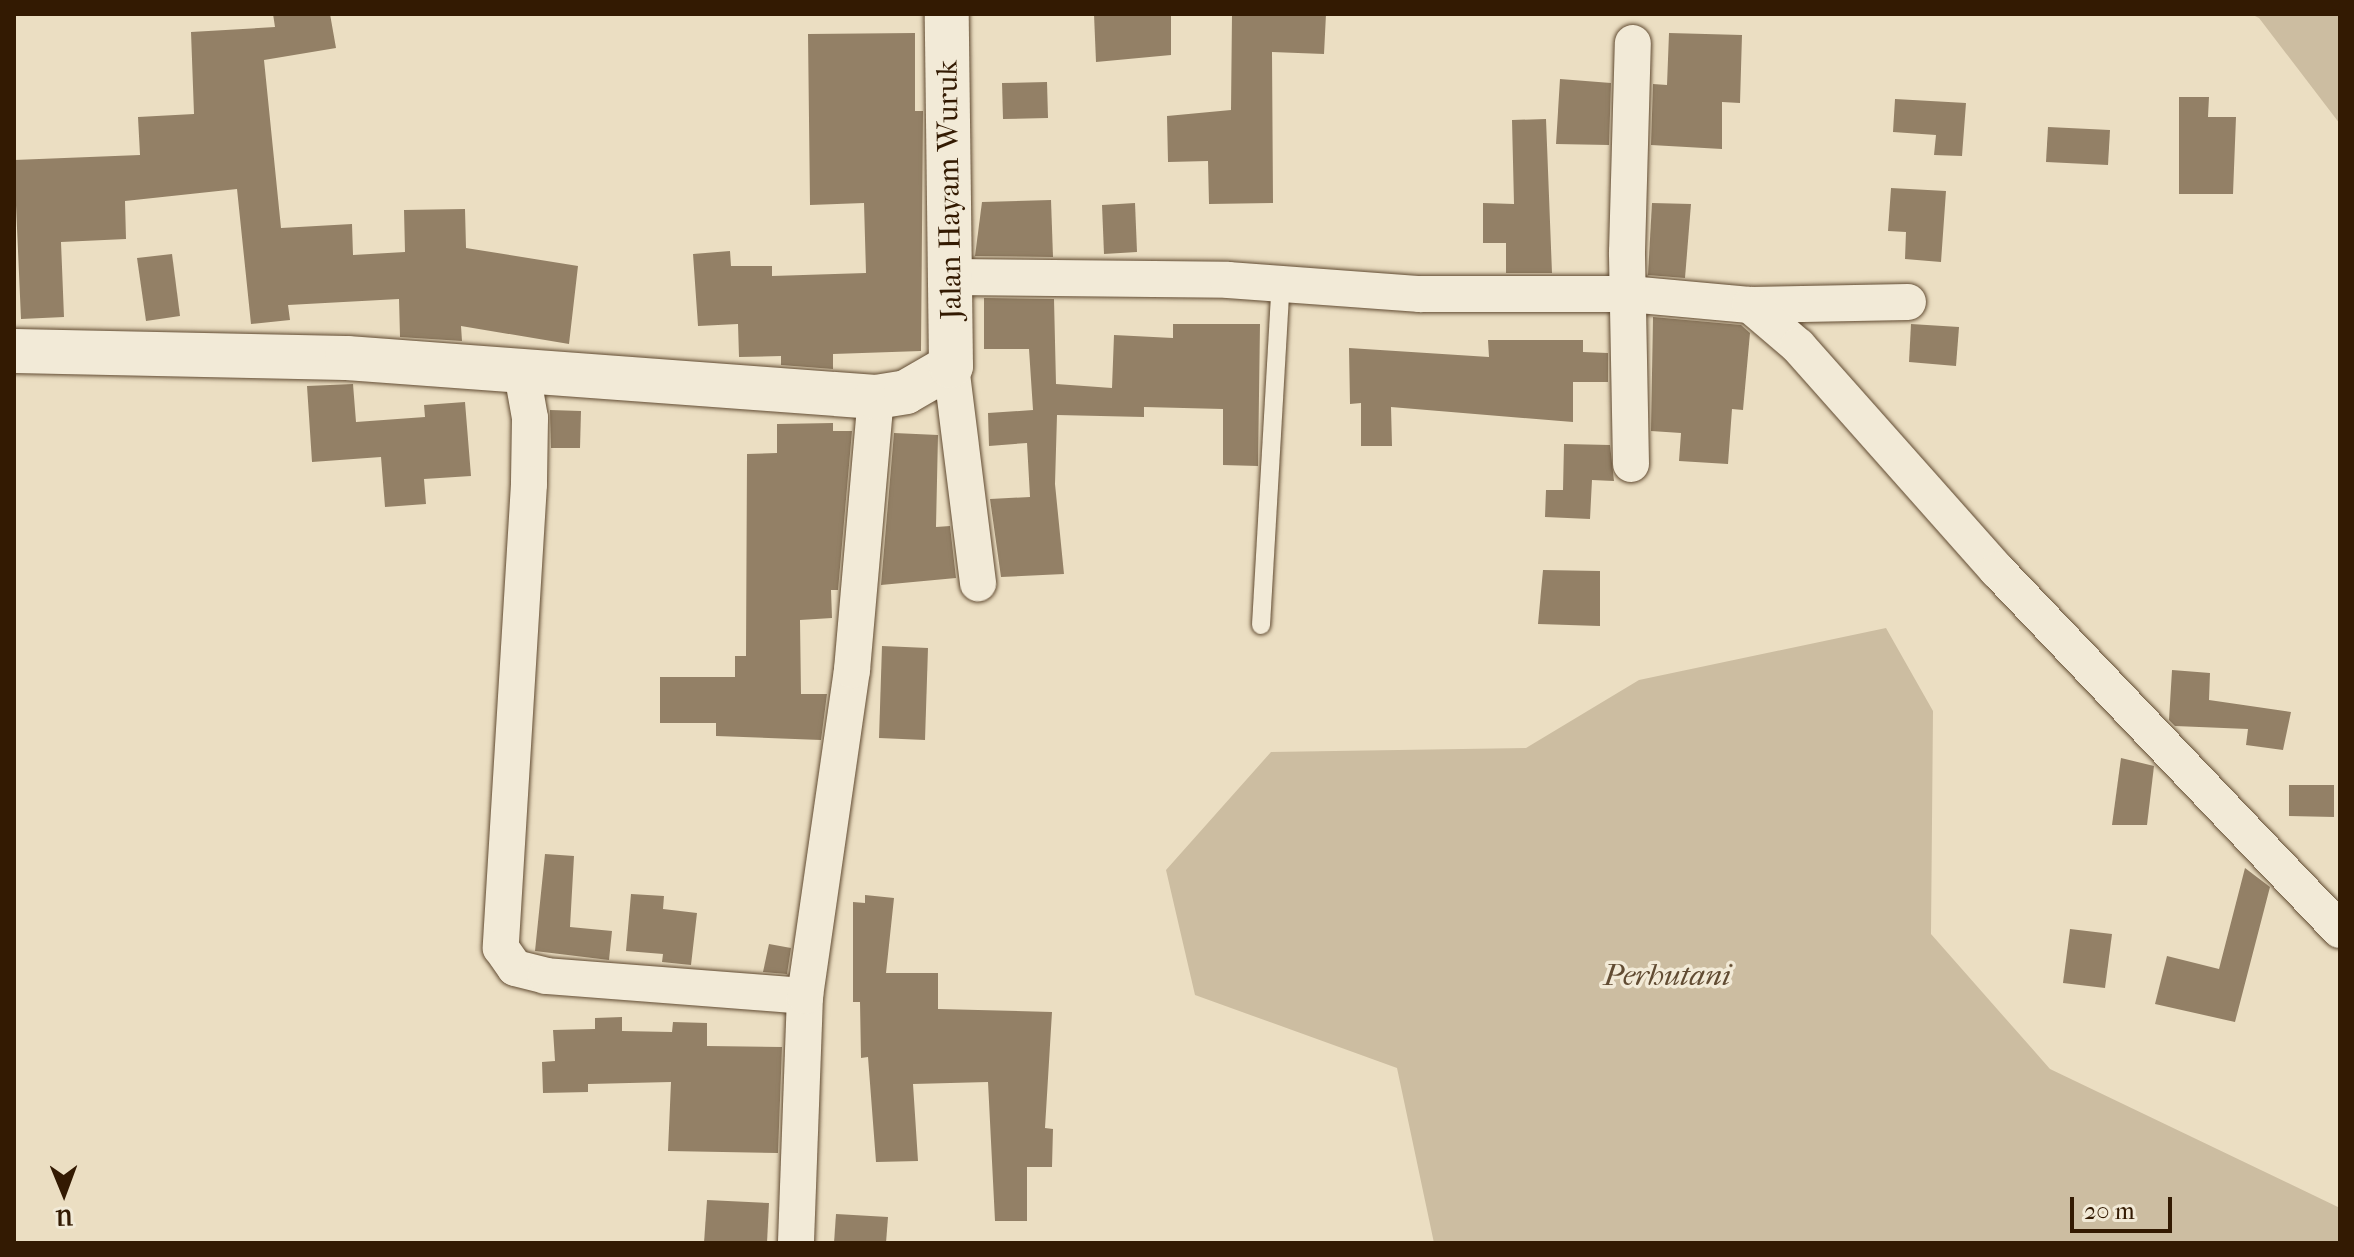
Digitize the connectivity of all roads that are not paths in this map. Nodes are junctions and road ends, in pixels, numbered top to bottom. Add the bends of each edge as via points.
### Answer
1 (947, 14) edge
2 (1633, 43) dead end
3 (954, 277) junction
4 (1281, 282) junction
5 (1629, 294) junction
6 (1908, 302) dead end
7 (1750, 305) junction
8 (14, 351) edge
9 (951, 366) junction
10 (522, 373) junction
11 (876, 397) junction
12 (1631, 464) dead end
13 (978, 583) dead end
14 (1261, 625) dead end
15 (2340, 930) edge
16 (805, 996) junction
17 (796, 1243) edge

1 - 3 street, Jalan Hayam Wuruk
2 - 5 street
3 - 4 street
3 - 9 street, Jalan Hayam Wuruk
4 - 5 street via 1420,294
4 - 14 lane
5 - 7 street
5 - 12 street
6 - 7 street
7 - 15 street via 1798,346 1997,570
8 - 10 street via 300,356
9 - 11 street via 906,392
9 - 13 street
10 - 11 street
10 - 16 street via 530,418 529,484 501,948 515,968 546,976
11 - 16 street via 852,670
16 - 17 street

